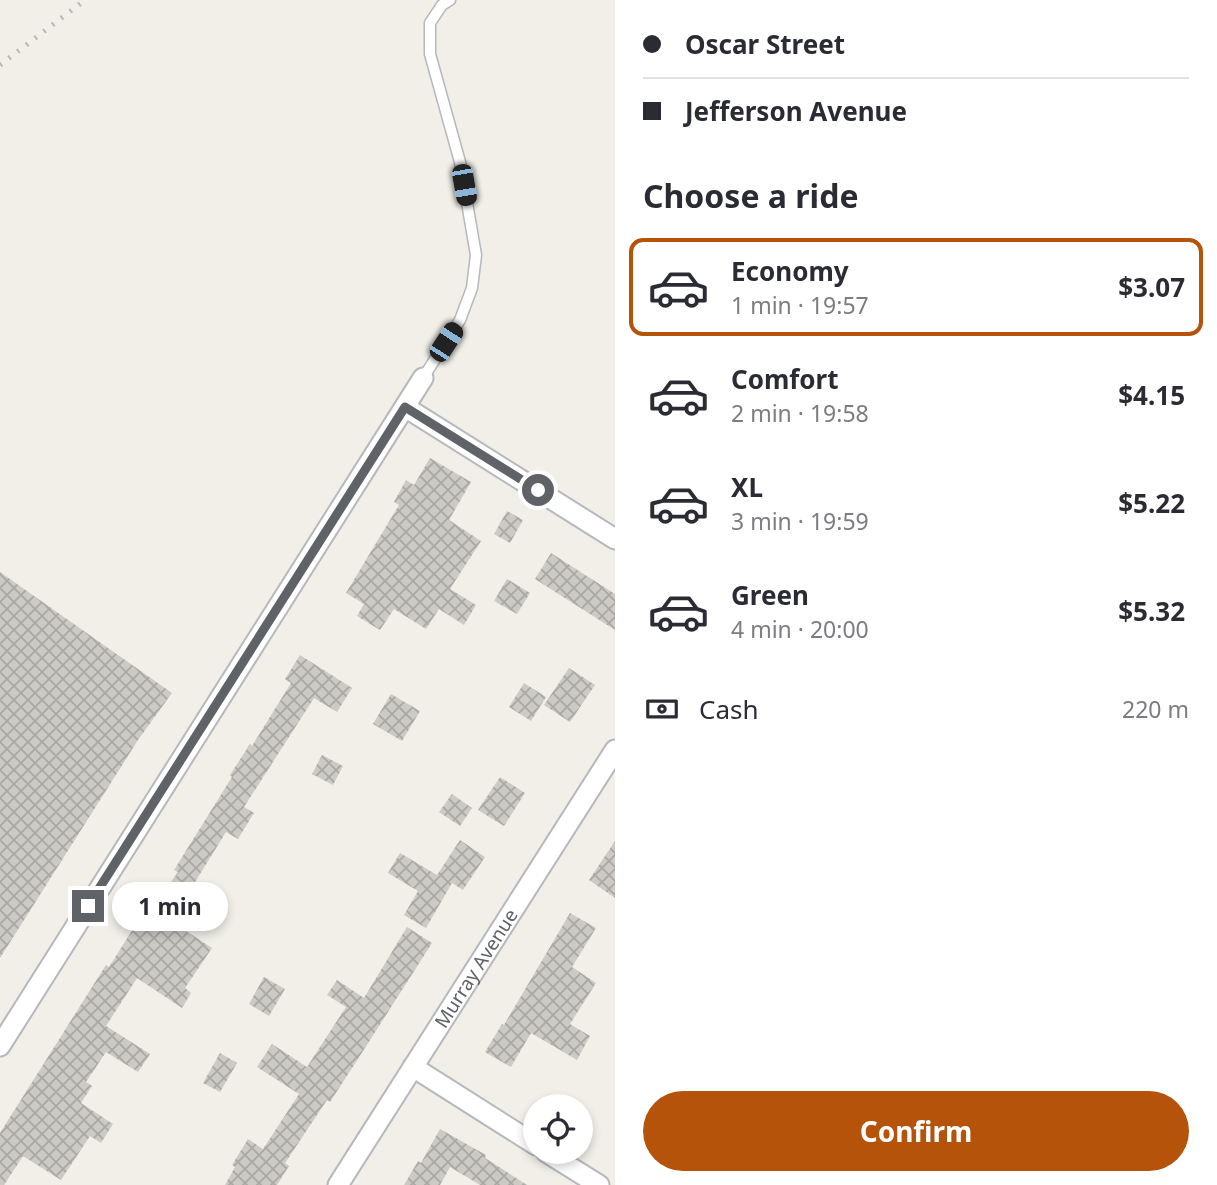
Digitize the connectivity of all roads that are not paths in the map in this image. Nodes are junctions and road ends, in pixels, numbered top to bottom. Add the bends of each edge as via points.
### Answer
1 (450, 0) edge
2 (423, 378) joint
3 (405, 407) junction
4 (615, 539) edge
5 (615, 750) edge
6 (0, 1046) edge
7 (413, 1067) junction
8 (523, 1137) edge
9 (565, 1164) edge
10 (338, 1185) edge
11 (599, 1185) edge

1 - 2 lane via 430,23 430,54 460,162 476,255 472,288 460,320
2 - 3 street
3 - 4 street
3 - 6 street
5 - 7 street, Murray Avenue
7 - 8 street
7 - 10 street, Murray Avenue
9 - 11 street

